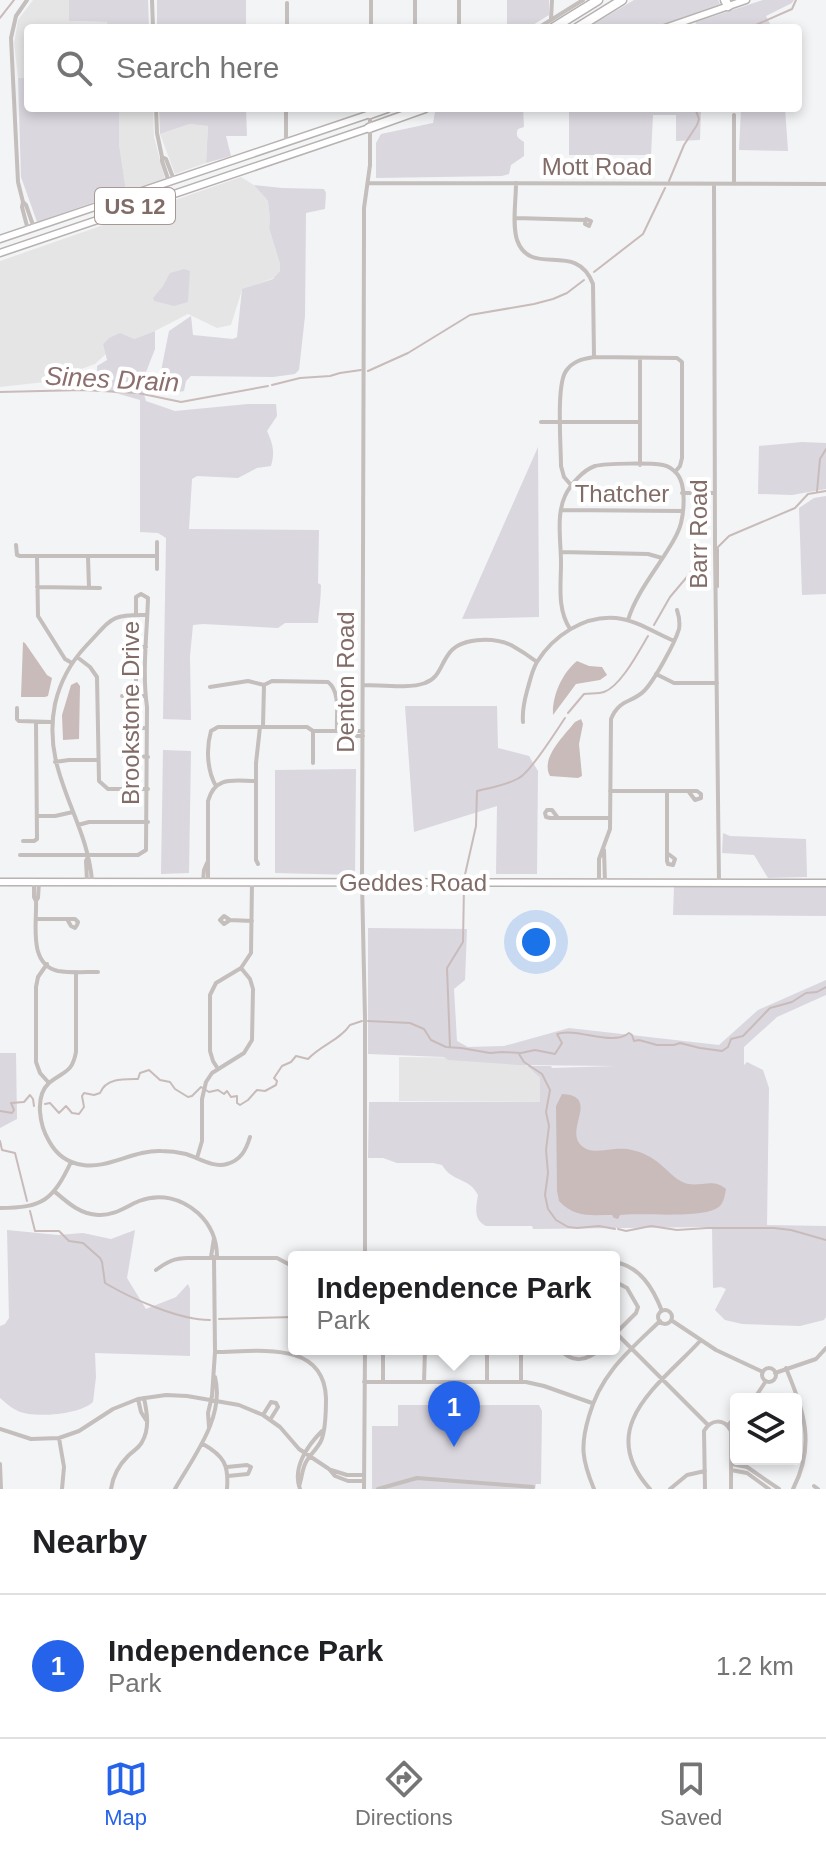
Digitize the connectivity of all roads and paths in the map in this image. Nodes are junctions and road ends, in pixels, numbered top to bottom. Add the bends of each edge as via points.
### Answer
1 (27, 0) edge
2 (152, 0) edge
3 (371, 0) edge
4 (415, 0) edge
5 (459, 0) edge
6 (552, 0) edge
7 (583, 0) edge
8 (598, 0) edge
9 (622, 0) edge
10 (746, 0) edge
11 (287, 3) dead end
12 (726, 3) edge
13 (566, 23) edge
14 (153, 24) edge
15 (287, 24) edge
16 (371, 24) edge
17 (415, 24) edge
18 (459, 24) edge
19 (552, 24) edge
20 (583, 24) edge
21 (675, 24) edge
22 (156, 112) edge
23 (286, 112) edge
24 (367, 112) edge
25 (370, 112) edge
26 (414, 112) edge
27 (734, 115) dead end
28 (369, 128) junction
29 (286, 142) junction
30 (266, 148) junction
31 (227, 162) junction
32 (256, 165) junction
33 (227, 176) junction
34 (172, 181) junction
35 (368, 183) junction
36 (516, 183) junction
37 (714, 184) junction
38 (734, 184) junction
39 (826, 184) edge
40 (125, 197) junction
41 (81, 212) junction
42 (112, 214) junction
43 (516, 218) junction
44 (585, 220) dead end
45 (75, 227) junction
46 (31, 229) junction
47 (0, 239) edge
48 (0, 253) edge
49 (594, 357) junction
50 (640, 358) junction
51 (541, 422) dead end
52 (561, 422) junction
53 (640, 422) junction
54 (640, 465) junction
55 (675, 472) junction
56 (571, 485) junction
57 (682, 493) junction
58 (715, 493) junction
59 (561, 510) junction
60 (682, 511) junction
61 (157, 542) dead end
62 (16, 545) dead end
63 (561, 555) junction
64 (157, 556) junction
65 (37, 557) junction
66 (88, 557) junction
67 (662, 558) junction
68 (157, 569) dead end
69 (37, 587) junction
70 (89, 588) junction
71 (100, 588) dead end
72 (677, 610) dead end
73 (136, 614) junction
74 (147, 615) junction
75 (628, 620) junction
76 (570, 629) junction
77 (674, 641) junction
78 (123, 647) dead end
79 (136, 647) junction
80 (146, 647) junction
81 (77, 657) junction
82 (537, 662) junction
83 (72, 663) junction
84 (656, 674) junction
85 (717, 683) junction
86 (264, 685) junction
87 (363, 685) junction
88 (210, 687) dead end
89 (122, 696) dead end
90 (136, 696) junction
91 (145, 696) junction
92 (17, 708) dead end
93 (36, 722) junction
94 (52, 722) junction
95 (523, 722) dead end
96 (261, 726) junction
97 (124, 728) dead end
98 (137, 728) junction
99 (147, 728) junction
100 (313, 731) junction
101 (337, 731) junction
102 (363, 733) junction
103 (137, 756) junction
104 (124, 757) dead end
105 (148, 757) junction
106 (98, 760) junction
107 (55, 762) junction
108 (313, 763) dead end
109 (256, 781) junction
110 (216, 786) junction
111 (148, 789) junction
112 (610, 791) junction
113 (667, 792) junction
114 (689, 792) dead end
115 (73, 812) junction
116 (37, 816) junction
117 (558, 818) dead end
118 (610, 818) junction
119 (148, 822) junction
120 (78, 825) junction
121 (23, 841) dead end
122 (667, 853) dead end
123 (20, 855) dead end
124 (89, 855) junction
125 (258, 864) dead end
126 (37, 881) junction
127 (90, 881) junction
128 (206, 881) junction
129 (252, 881) junction
130 (0, 882) edge
131 (362, 883) junction
132 (602, 883) junction
133 (719, 883) junction
134 (826, 883) edge
135 (37, 919) junction
136 (67, 919) dead end
137 (230, 920) dead end
138 (252, 921) junction
139 (47, 964) junction
140 (241, 968) junction
141 (76, 972) junction
142 (98, 972) dead end
143 (218, 1069) junction
144 (49, 1083) junction
145 (250, 1137) dead end
146 (197, 1158) junction
147 (71, 1162) junction
148 (54, 1191) junction
149 (0, 1208) edge
150 (365, 1251) edge
151 (214, 1257) junction
152 (288, 1264) edge
153 (620, 1264) edge
154 (156, 1270) dead end
155 (620, 1284) edge
156 (662, 1311) junction
157 (671, 1320) junction
158 (660, 1321) junction
159 (620, 1328) edge
160 (620, 1338) edge
161 (701, 1340) junction
162 (632, 1349) junction
163 (825, 1350) edge
164 (215, 1352) junction
165 (288, 1353) edge
166 (295, 1355) edge
167 (365, 1355) edge
168 (383, 1355) edge
169 (425, 1355) edge
170 (487, 1355) edge
171 (521, 1355) edge
172 (566, 1355) edge
173 (593, 1355) edge
174 (786, 1368) junction
175 (763, 1372) junction
176 (775, 1373) junction
177 (662, 1379) junction
178 (766, 1381) junction
179 (364, 1382) junction
180 (383, 1382) junction
181 (424, 1382) junction
182 (487, 1382) junction
183 (521, 1382) junction
184 (758, 1393) edge
185 (141, 1399) junction
186 (214, 1401) junction
187 (592, 1403) junction
188 (263, 1415) junction
189 (270, 1420) junction
190 (708, 1425) junction
191 (728, 1425) joint
192 (0, 1429) edge
193 (59, 1438) junction
194 (203, 1444) junction
195 (308, 1455) junction
196 (0, 1464) edge
197 (227, 1467) junction
198 (731, 1467) junction
199 (705, 1471) junction
200 (228, 1476) junction
201 (364, 1478) junction
202 (533, 1487) dead end
203 (300, 1488) edge
204 (1, 1489) edge
205 (62, 1489) edge
206 (111, 1489) edge
207 (175, 1489) edge
208 (227, 1489) edge
209 (364, 1489) edge
210 (378, 1489) edge
211 (594, 1489) edge
212 (650, 1489) edge
213 (670, 1489) edge
214 (705, 1489) edge
215 (731, 1489) edge
216 (769, 1489) edge
217 (779, 1489) edge
218 (793, 1489) edge

1 - 46 street via 11,38 18,182
2 - 14 street
3 - 16 street
4 - 17 street
5 - 18 street
6 - 19 street
7 - 19 street
8 - 13 highway
9 - 20 highway
10 - 12 main road
11 - 15 street
12 - 21 main road
13 - 19 highway
22 - 34 street via 162,157
23 - 29 street
24 - 29 main road, US 12
25 - 28 street, Denton Road
26 - 28 highway, US 12
27 - 38 street
28 - 32 main road, US 12
28 - 35 street, Denton Road
29 - 30 main road, US 12
30 - 31 main road, US 12
30 - 32 main road via 253,157
31 - 33 main road via 233,167
31 - 34 main road, US 12
32 - 33 main road, US 12
33 - 42 main road, US 12
34 - 40 main road, US 12
35 - 36 street, Mott Road
35 - 87 street, Denton Road
36 - 37 street, Mott Road
36 - 43 street
37 - 38 street, Mott Road
37 - 58 street, Barr Road
38 - 39 street, Mott Road
40 - 41 main road, US 12
40 - 42 main road via 110,206
41 - 45 main road via 84,219
41 - 46 main road, US 12
42 - 45 main road, US 12
43 - 44 street
43 - 49 street via 518,243 527,254 576,263 589,274
45 - 48 main road, US 12
46 - 47 main road, US 12
49 - 50 street
49 - 52 street via 578,360 564,373
50 - 53 street
50 - 55 street via 682,362 682,458
51 - 52 street
52 - 53 street
52 - 56 street via 561,469
53 - 54 street
54 - 55 street via 663,465
54 - 56 street via 596,466
55 - 57 street
56 - 59 street
57 - 58 street
57 - 60 street
58 - 85 street, Barr Road
59 - 60 street, Thatcher
59 - 63 street
60 - 67 street via 679,531
61 - 64 street
62 - 65 street via 17,555
63 - 67 street
63 - 76 street via 561,609
64 - 66 street
64 - 68 street
65 - 66 street
65 - 69 street
66 - 70 street
67 - 75 street
69 - 70 street
69 - 83 street via 40,620
70 - 71 street
72 - 77 street
73 - 74 street
73 - 74 street, Brookstone Drive via 136,597 141,594 148,598
73 - 81 street via 110,620
74 - 80 street, Brookstone Drive
75 - 76 street via 602,618
75 - 77 street
76 - 82 street
77 - 84 street
78 - 79 street
79 - 80 street
79 - 90 street
80 - 91 street, Brookstone Drive
81 - 83 street
81 - 106 street via 97,677
82 - 87 street via 505,643 467,642 449,653 427,683
82 - 95 street
83 - 94 street
84 - 85 street via 670,682
84 - 112 street via 611,719
85 - 133 street, Barr Road
86 - 88 street via 248,681
86 - 96 street
86 - 101 street via 331,683
87 - 102 street, Denton Road
89 - 90 street
90 - 91 street
91 - 99 street, Brookstone Drive
92 - 93 street via 18,720
93 - 94 street
93 - 116 street
94 - 107 street
96 - 100 street
96 - 109 street
96 - 110 street via 211,731 209,767
97 - 98 street
98 - 99 street
98 - 103 street
99 - 105 street, Brookstone Drive
100 - 101 street
100 - 108 street
101 - 102 street
102 - 131 street, Denton Road
103 - 104 street
103 - 105 street
105 - 111 street, Brookstone Drive
106 - 107 street
106 - 111 street via 98,779 104,787
107 - 115 street
109 - 110 street
109 - 125 street
110 - 128 street via 208,801
111 - 119 street, Brookstone Drive
112 - 113 street
112 - 118 street
113 - 114 street
113 - 122 street
115 - 116 street
115 - 120 street
116 - 121 street via 36,840
117 - 118 street
118 - 132 street via 599,859
119 - 120 street
119 - 124 street, Brookstone Drive via 145,853
120 - 124 street
123 - 124 street
124 - 127 street
126 - 127 main road, Geddes Road
126 - 130 main road, Geddes Road
126 - 135 street
127 - 128 main road, Geddes Road
128 - 129 main road, Geddes Road
129 - 131 main road, Geddes Road
129 - 138 street
131 - 132 main road, Geddes Road
131 - 150 street, Denton Road
132 - 133 main road, Geddes Road
133 - 134 main road, Geddes Road
135 - 136 street
135 - 139 street via 37,950
137 - 138 street
138 - 140 street via 251,953
139 - 141 street
139 - 144 street via 36,987 36,1062
140 - 143 street via 211,991 210,1051
140 - 143 street via 252,986 252,1040 240,1057
141 - 142 street
141 - 144 street via 75,1060
143 - 146 street via 204,1086
144 - 147 street via 40,1099 44,1131 56,1152
145 - 146 street via 244,1153 231,1162 217,1165
146 - 147 street via 159,1151 97,1166
147 - 148 street
148 - 149 street via 30,1206
148 - 151 street via 69,1205 95,1215 119,1212 151,1198 176,1200 209,1226 217,1245
151 - 152 street via 277,1258
151 - 154 street via 176,1258
151 - 164 street
153 - 156 street via 640,1274
155 - 159 street via 638,1307
156 - 157 street via 669,1312
156 - 158 street
157 - 158 street
157 - 161 street
158 - 162 street
160 - 162 street
161 - 175 street
161 - 177 street
162 - 177 street
162 - 187 street via 606,1376
163 - 174 street via 816,1359
164 - 165 street
164 - 186 street
166 - 195 street via 316,1368 324,1385 326,1415
167 - 179 street
168 - 180 street
169 - 181 street
170 - 182 street
171 - 183 street
172 - 173 street via 580,1360
174 - 176 street
174 - 218 street via 806,1432 804,1461
175 - 176 street
175 - 178 street
176 - 178 street via 774,1380
177 - 190 street
177 - 212 street via 635,1412 630,1431 634,1466
178 - 184 street
179 - 180 street
179 - 201 street
180 - 181 street
181 - 182 street
182 - 183 street
183 - 187 street
185 - 186 street via 177,1395
185 - 193 street
185 - 206 street via 143,1440 120,1465
186 - 188 street
186 - 194 street
187 - 211 street via 582,1445
188 - 189 street
188 - 189 street via 269,1404 276,1403
189 - 195 street
190 - 191 street
190 - 199 street via 703,1434
191 - 198 street
192 - 193 street via 31,1439
193 - 205 street
194 - 197 street
194 - 207 street
195 - 201 street via 341,1479
195 - 203 street via 298,1468
196 - 204 street
197 - 200 street
197 - 200 street via 251,1467 248,1474
198 - 215 street
198 - 216 street
198 - 217 street via 747,1467
199 - 213 street via 687,1475
199 - 214 street
200 - 208 street
201 - 209 street
202 - 210 street via 417,1478

